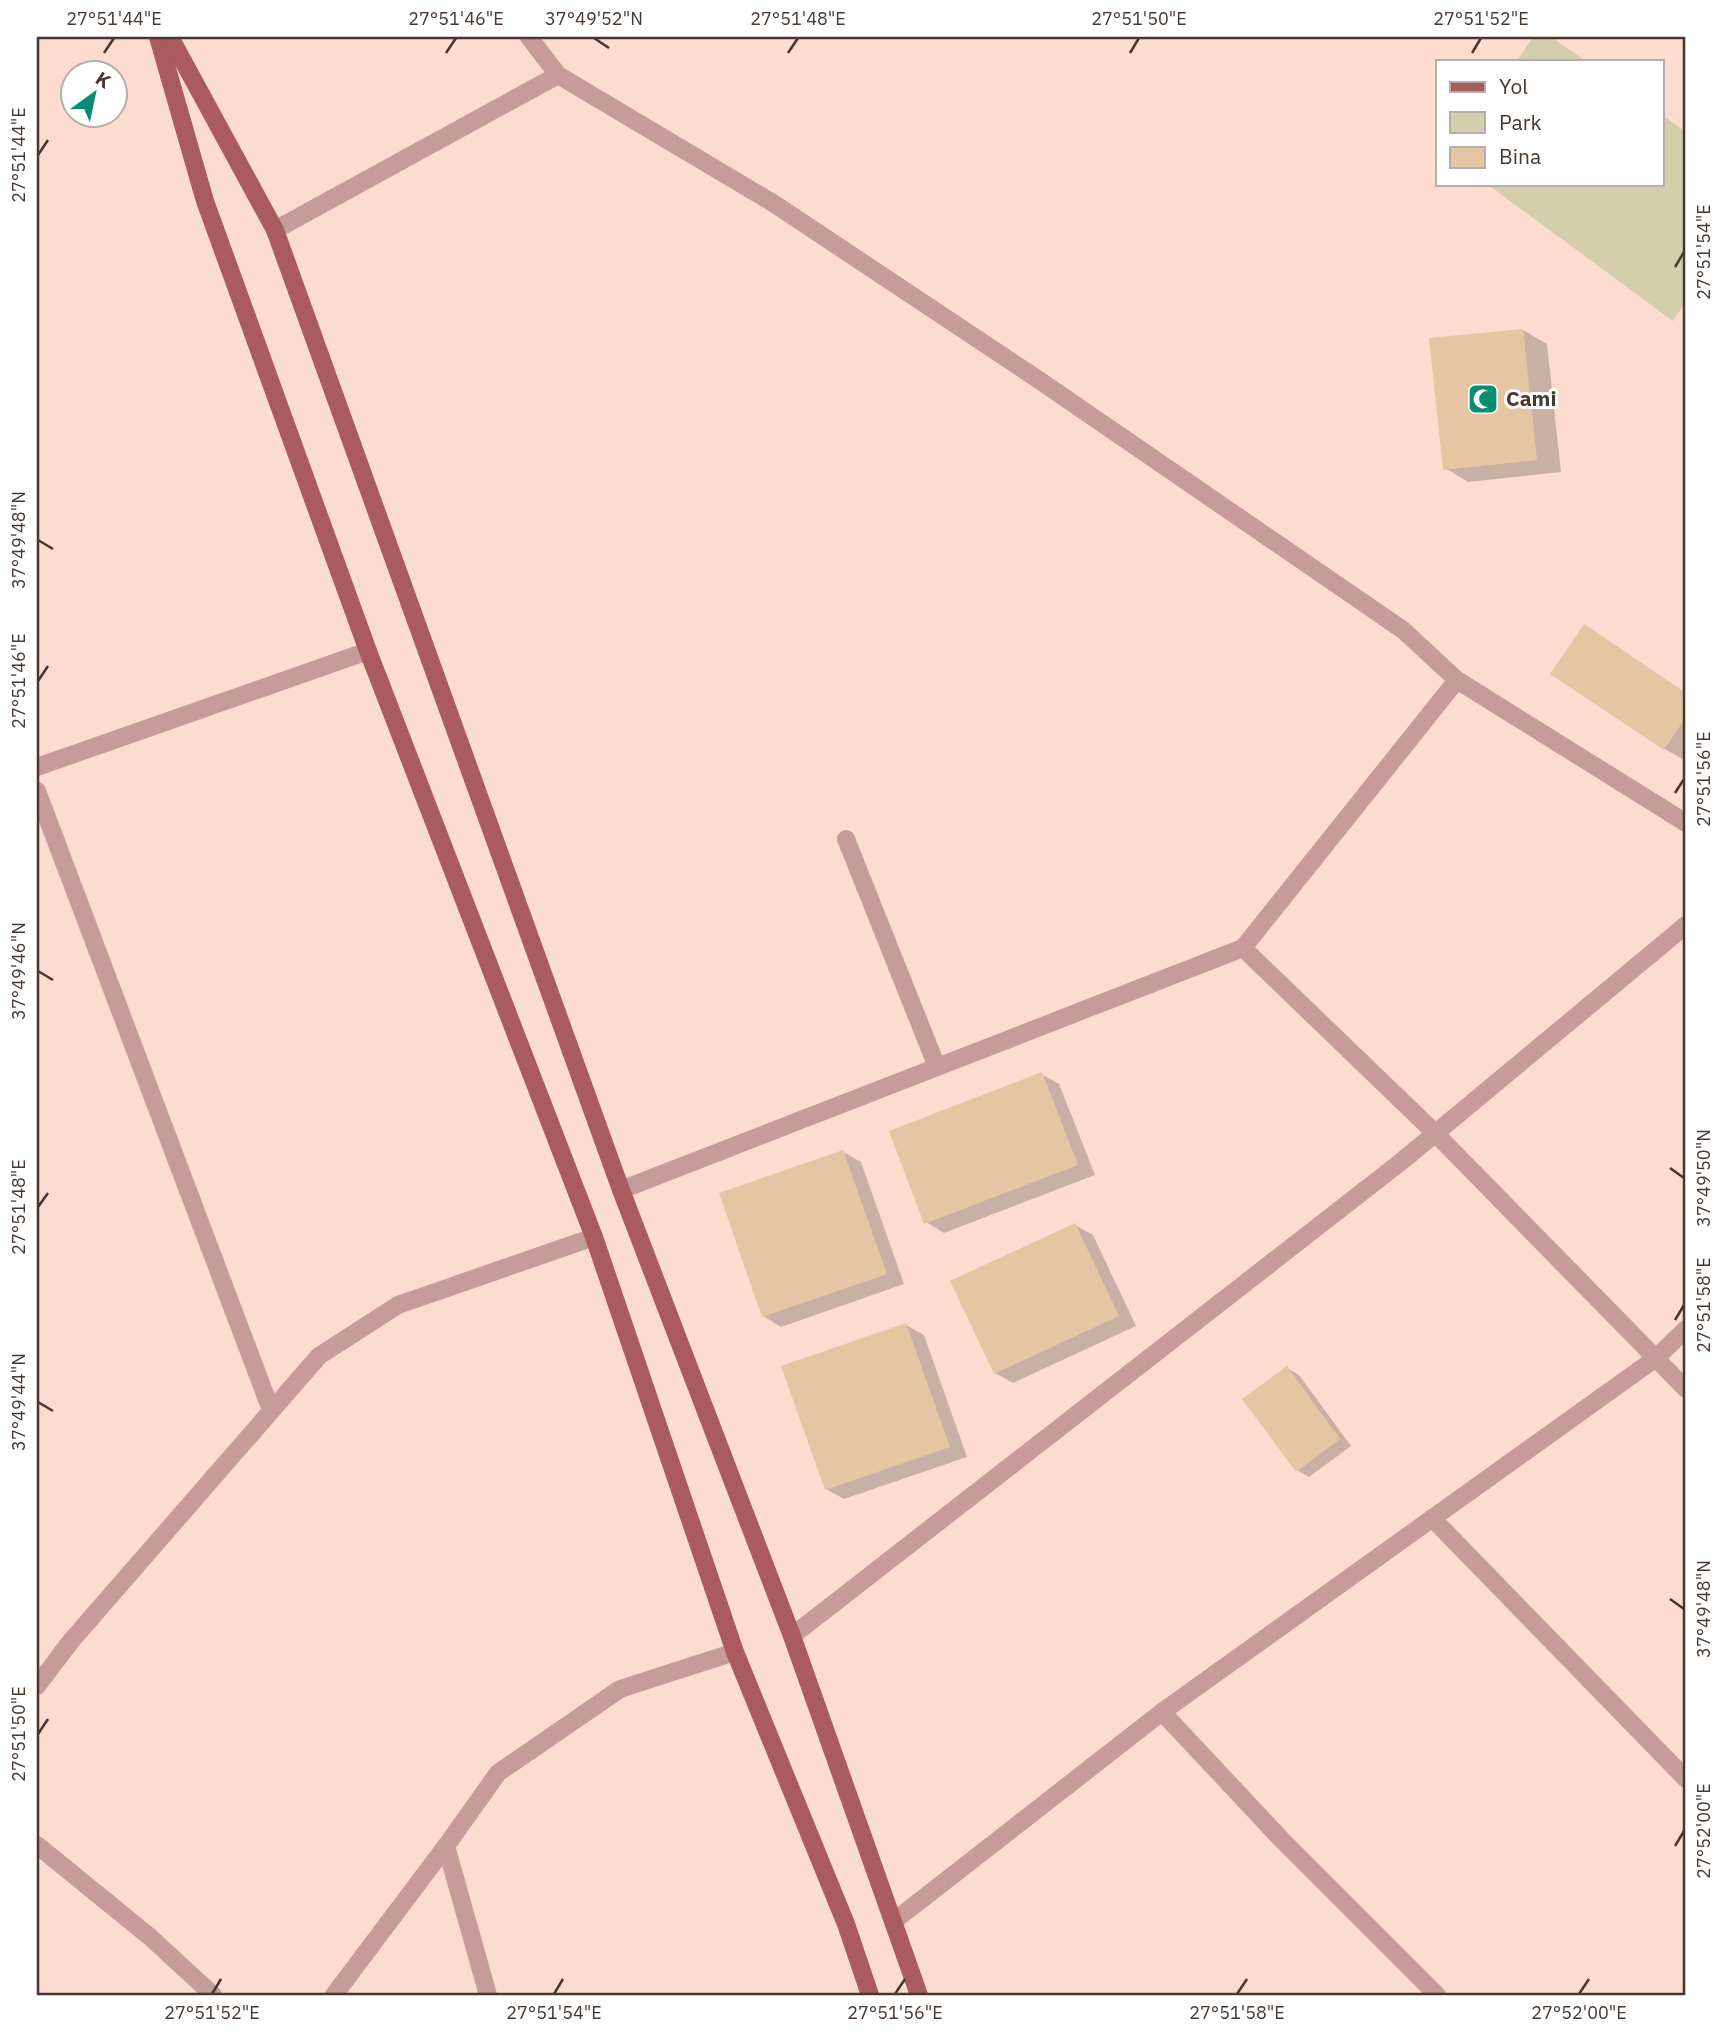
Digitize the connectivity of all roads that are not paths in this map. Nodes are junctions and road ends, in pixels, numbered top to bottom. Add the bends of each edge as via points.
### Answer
1 (158, 37) edge
2 (170, 37) edge
3 (528, 37) edge
4 (558, 75) junction
5 (275, 230) junction
6 (368, 651) junction
7 (1457, 680) junction
8 (37, 767) edge
9 (37, 791) edge
10 (1686, 823) edge
11 (846, 839) dead end
12 (1686, 925) edge
13 (1243, 948) junction
14 (937, 1068) junction
15 (1434, 1132) junction
16 (621, 1190) junction
17 (594, 1237) junction
18 (1686, 1329) edge
19 (1656, 1358) junction
20 (1686, 1389) edge
21 (271, 1410) junction
22 (1432, 1518) junction
23 (792, 1636) junction
24 (735, 1652) junction
25 (37, 1686) edge
26 (1162, 1712) junction
27 (1686, 1779) edge
28 (37, 1845) edge
29 (446, 1846) junction
30 (894, 1921) junction
31 (213, 1995) edge
32 (334, 1995) edge
33 (488, 1995) edge
34 (870, 1995) edge
35 (919, 1995) edge
36 (1437, 1995) edge

1 - 6 main road via 205,201
2 - 5 main road
3 - 4 street
4 - 5 street
4 - 7 street via 773,203 1036,379 1403,630
5 - 16 main road
6 - 8 street
6 - 17 main road
7 - 10 street
7 - 13 street
9 - 21 street
11 - 14 street
12 - 15 street
13 - 14 street
13 - 15 street
14 - 16 street
15 - 19 street
15 - 23 street
16 - 23 main road
17 - 21 street via 398,1305 319,1356
17 - 24 main road
18 - 19 street
19 - 20 street
19 - 22 street
21 - 25 street
22 - 26 street
22 - 27 street
23 - 30 main road
24 - 29 street via 620,1689 498,1773
24 - 34 main road via 846,1924
26 - 30 street
26 - 36 street
28 - 31 street
29 - 32 street
29 - 33 street
30 - 35 main road

